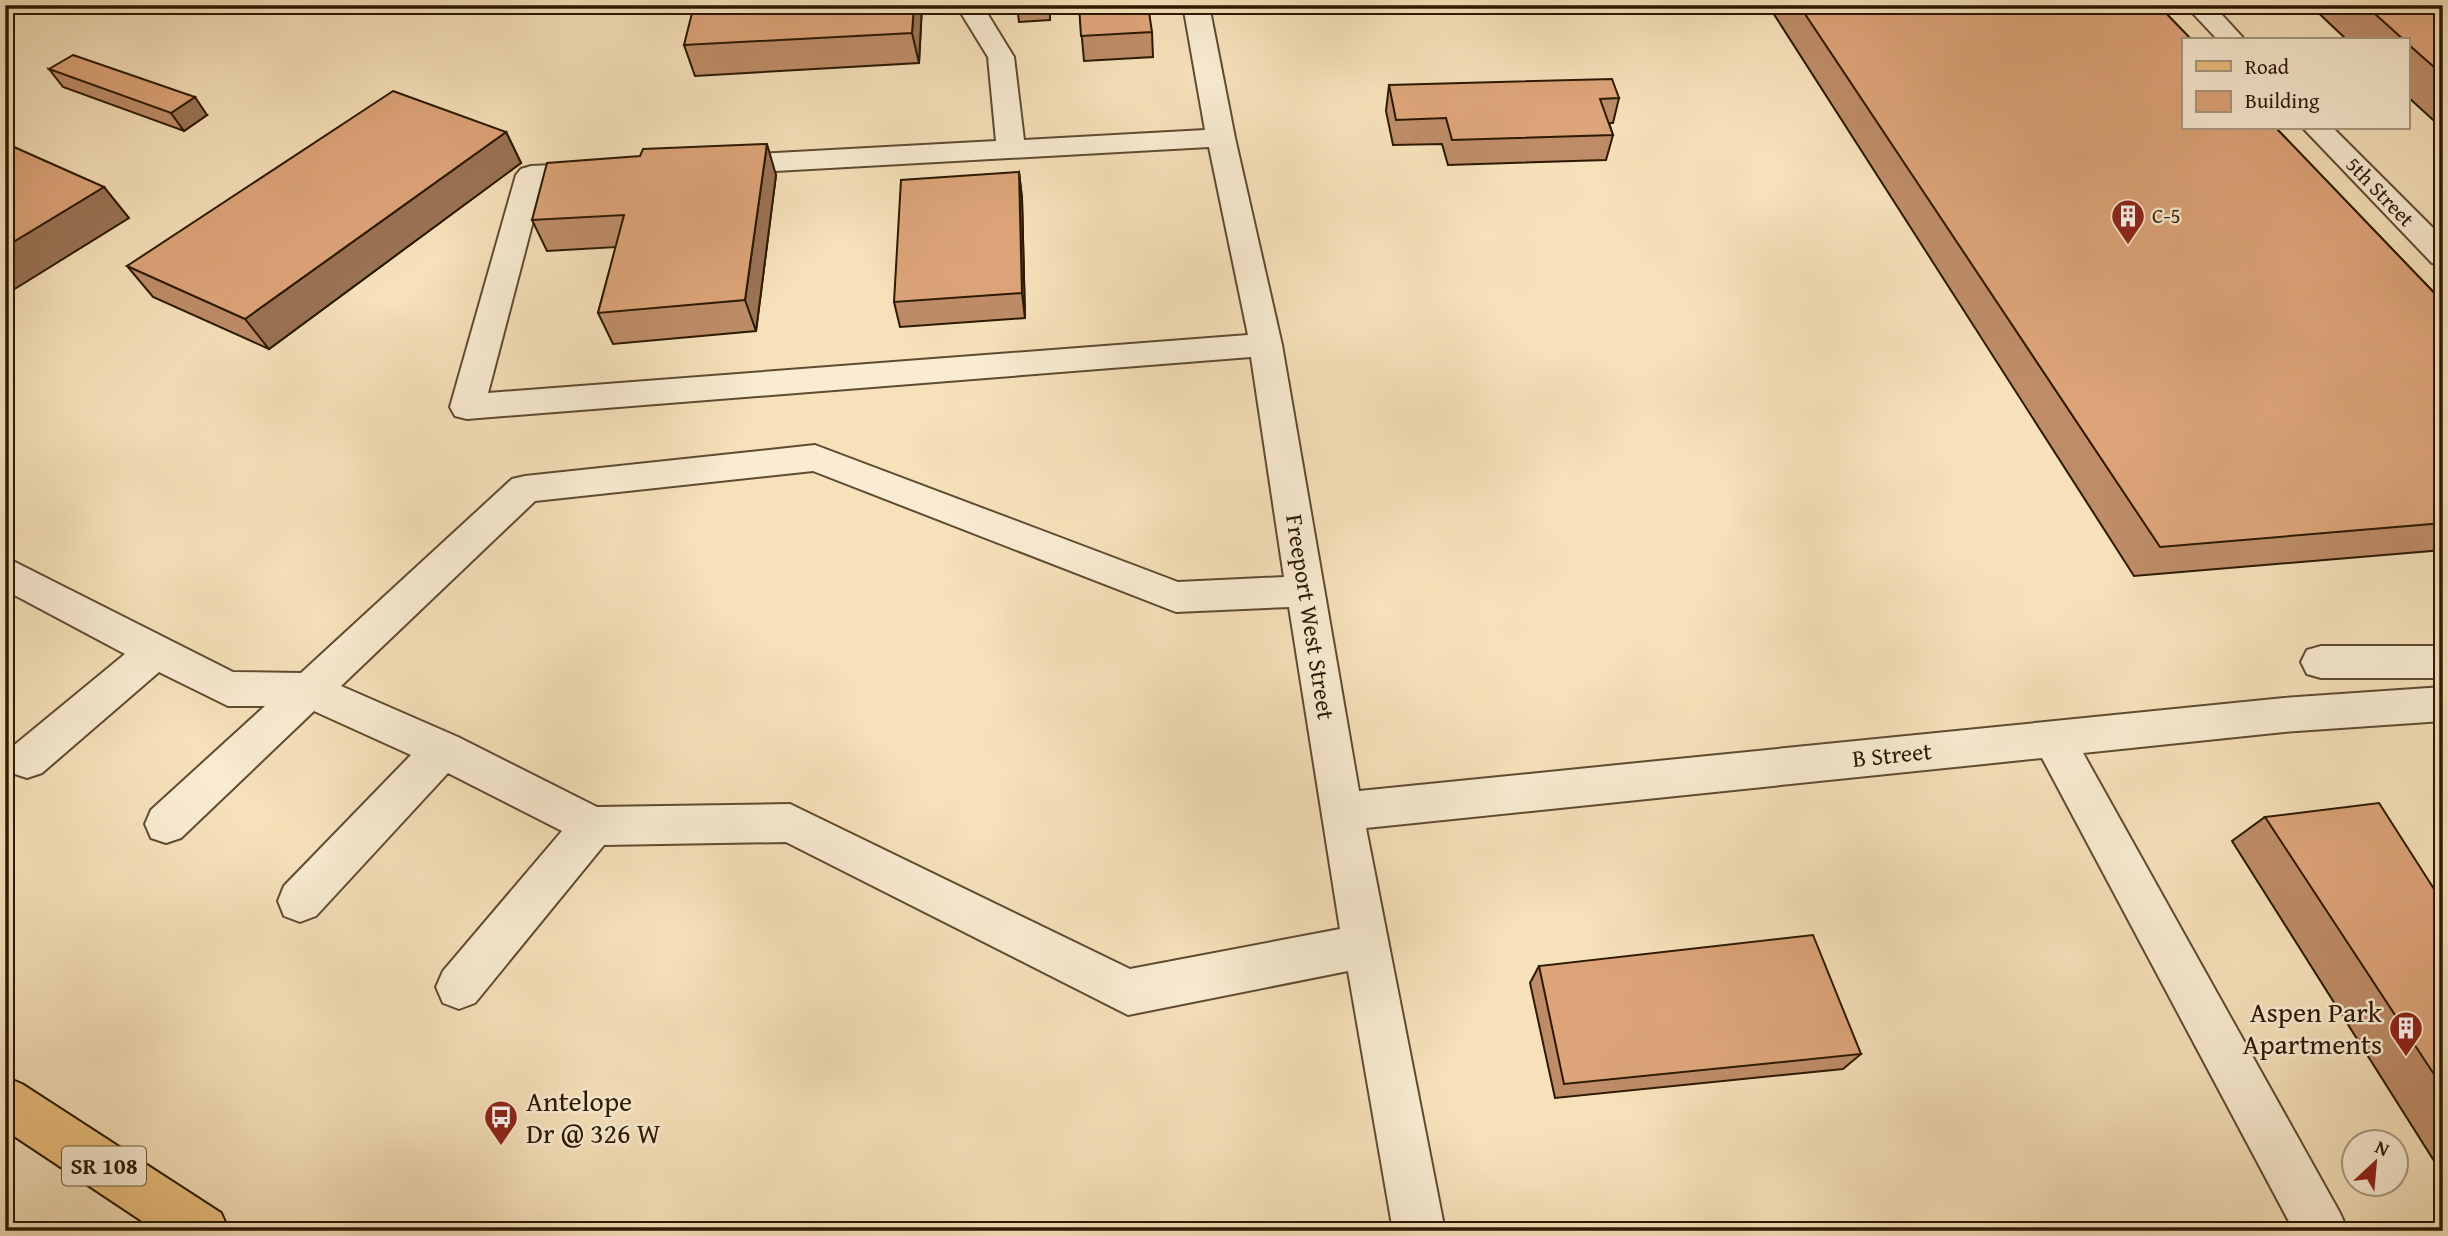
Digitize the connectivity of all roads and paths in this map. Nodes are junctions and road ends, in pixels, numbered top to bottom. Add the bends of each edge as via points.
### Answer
1 (974, 5) edge
2 (1196, 5) edge
3 (2198, 5) edge
4 (2230, 38) edge
5 (2319, 130) edge
6 (1221, 138) junction
7 (1011, 150) junction
8 (696, 167) edge
9 (627, 170) edge
10 (2443, 256) edge
11 (1266, 345) junction
12 (14, 589) edge
13 (1306, 591) junction
14 (156, 651) junction
15 (2322, 662) dead end
16 (2443, 662) edge
17 (309, 690) junction
18 (2443, 704) edge
19 (2053, 738) junction
20 (443, 750) junction
21 (27, 760) dead end
22 (1341, 812) junction
23 (166, 824) dead end
24 (593, 826) junction
25 (300, 901) dead end
26 (1366, 946) junction
27 (459, 987) dead end
28 (5, 1101) edge
29 (203, 1231) edge
30 (1419, 1231) edge
31 (2322, 1231) edge

1 - 7 lane via 974,13 1001,57
2 - 6 lane, Freeport West Street
3 - 4 lane
5 - 10 lane, 5th Street
6 - 7 lane
6 - 11 lane, Freeport West Street
7 - 8 lane
9 - 11 lane via 531,175 467,407
11 - 13 lane, Freeport West Street
12 - 14 lane
13 - 17 lane via 1176,597 815,458 525,489
13 - 22 lane, Freeport West Street
14 - 17 lane via 228,688
14 - 21 lane
15 - 16 lane
17 - 20 lane
17 - 23 lane
18 - 19 lane, B Street
19 - 22 lane, B Street
19 - 31 lane
20 - 24 lane
20 - 25 lane
22 - 26 lane, Freeport West Street
24 - 26 lane via 790,823 1128,992
24 - 27 lane
26 - 30 lane, Freeport West Street
28 - 29 main road, SR 108

